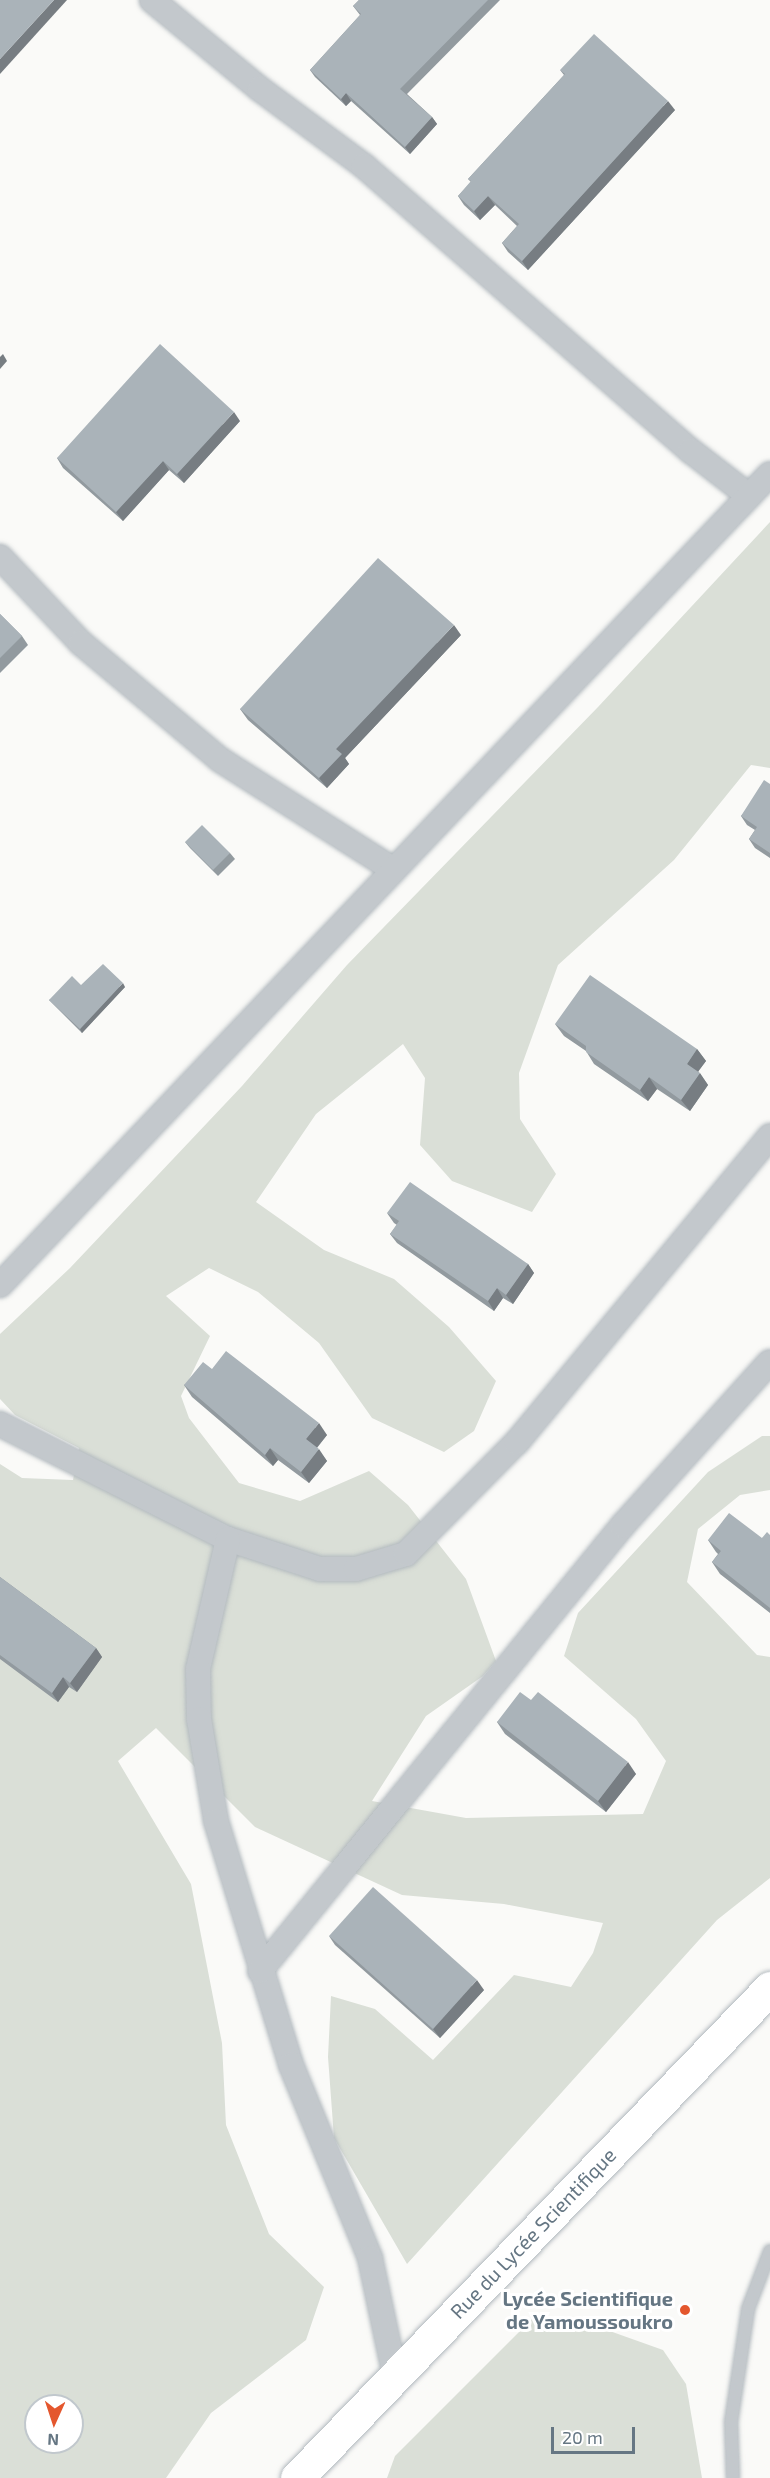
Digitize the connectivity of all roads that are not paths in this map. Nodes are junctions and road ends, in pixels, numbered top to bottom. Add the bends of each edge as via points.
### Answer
1 (152, 0) edge
2 (770, 474) edge
3 (749, 496) junction
4 (0, 557) edge
5 (394, 870) junction
6 (770, 1136) edge
7 (0, 1285) edge
8 (770, 1362) edge
9 (0, 1424) edge
10 (228, 1539) junction
11 (260, 1971) junction
12 (770, 1988) edge
13 (770, 2251) edge
14 (395, 2376) junction
15 (297, 2478) edge
16 (733, 2478) edge

1 - 3 street via 260,89 364,166 691,451
2 - 3 street
3 - 5 street
4 - 5 street via 81,643 191,737 219,759
5 - 7 street
6 - 10 street via 517,1442 406,1554 356,1569 320,1569
8 - 11 street via 623,1525
9 - 10 street
10 - 11 street via 198,1669 199,1719 216,1821
11 - 14 street via 291,2065 370,2258
12 - 14 street, Rue du Lycée Scientifique
13 - 16 lane via 748,2309 731,2422
14 - 15 street, Rue du Lycée Scientifique

